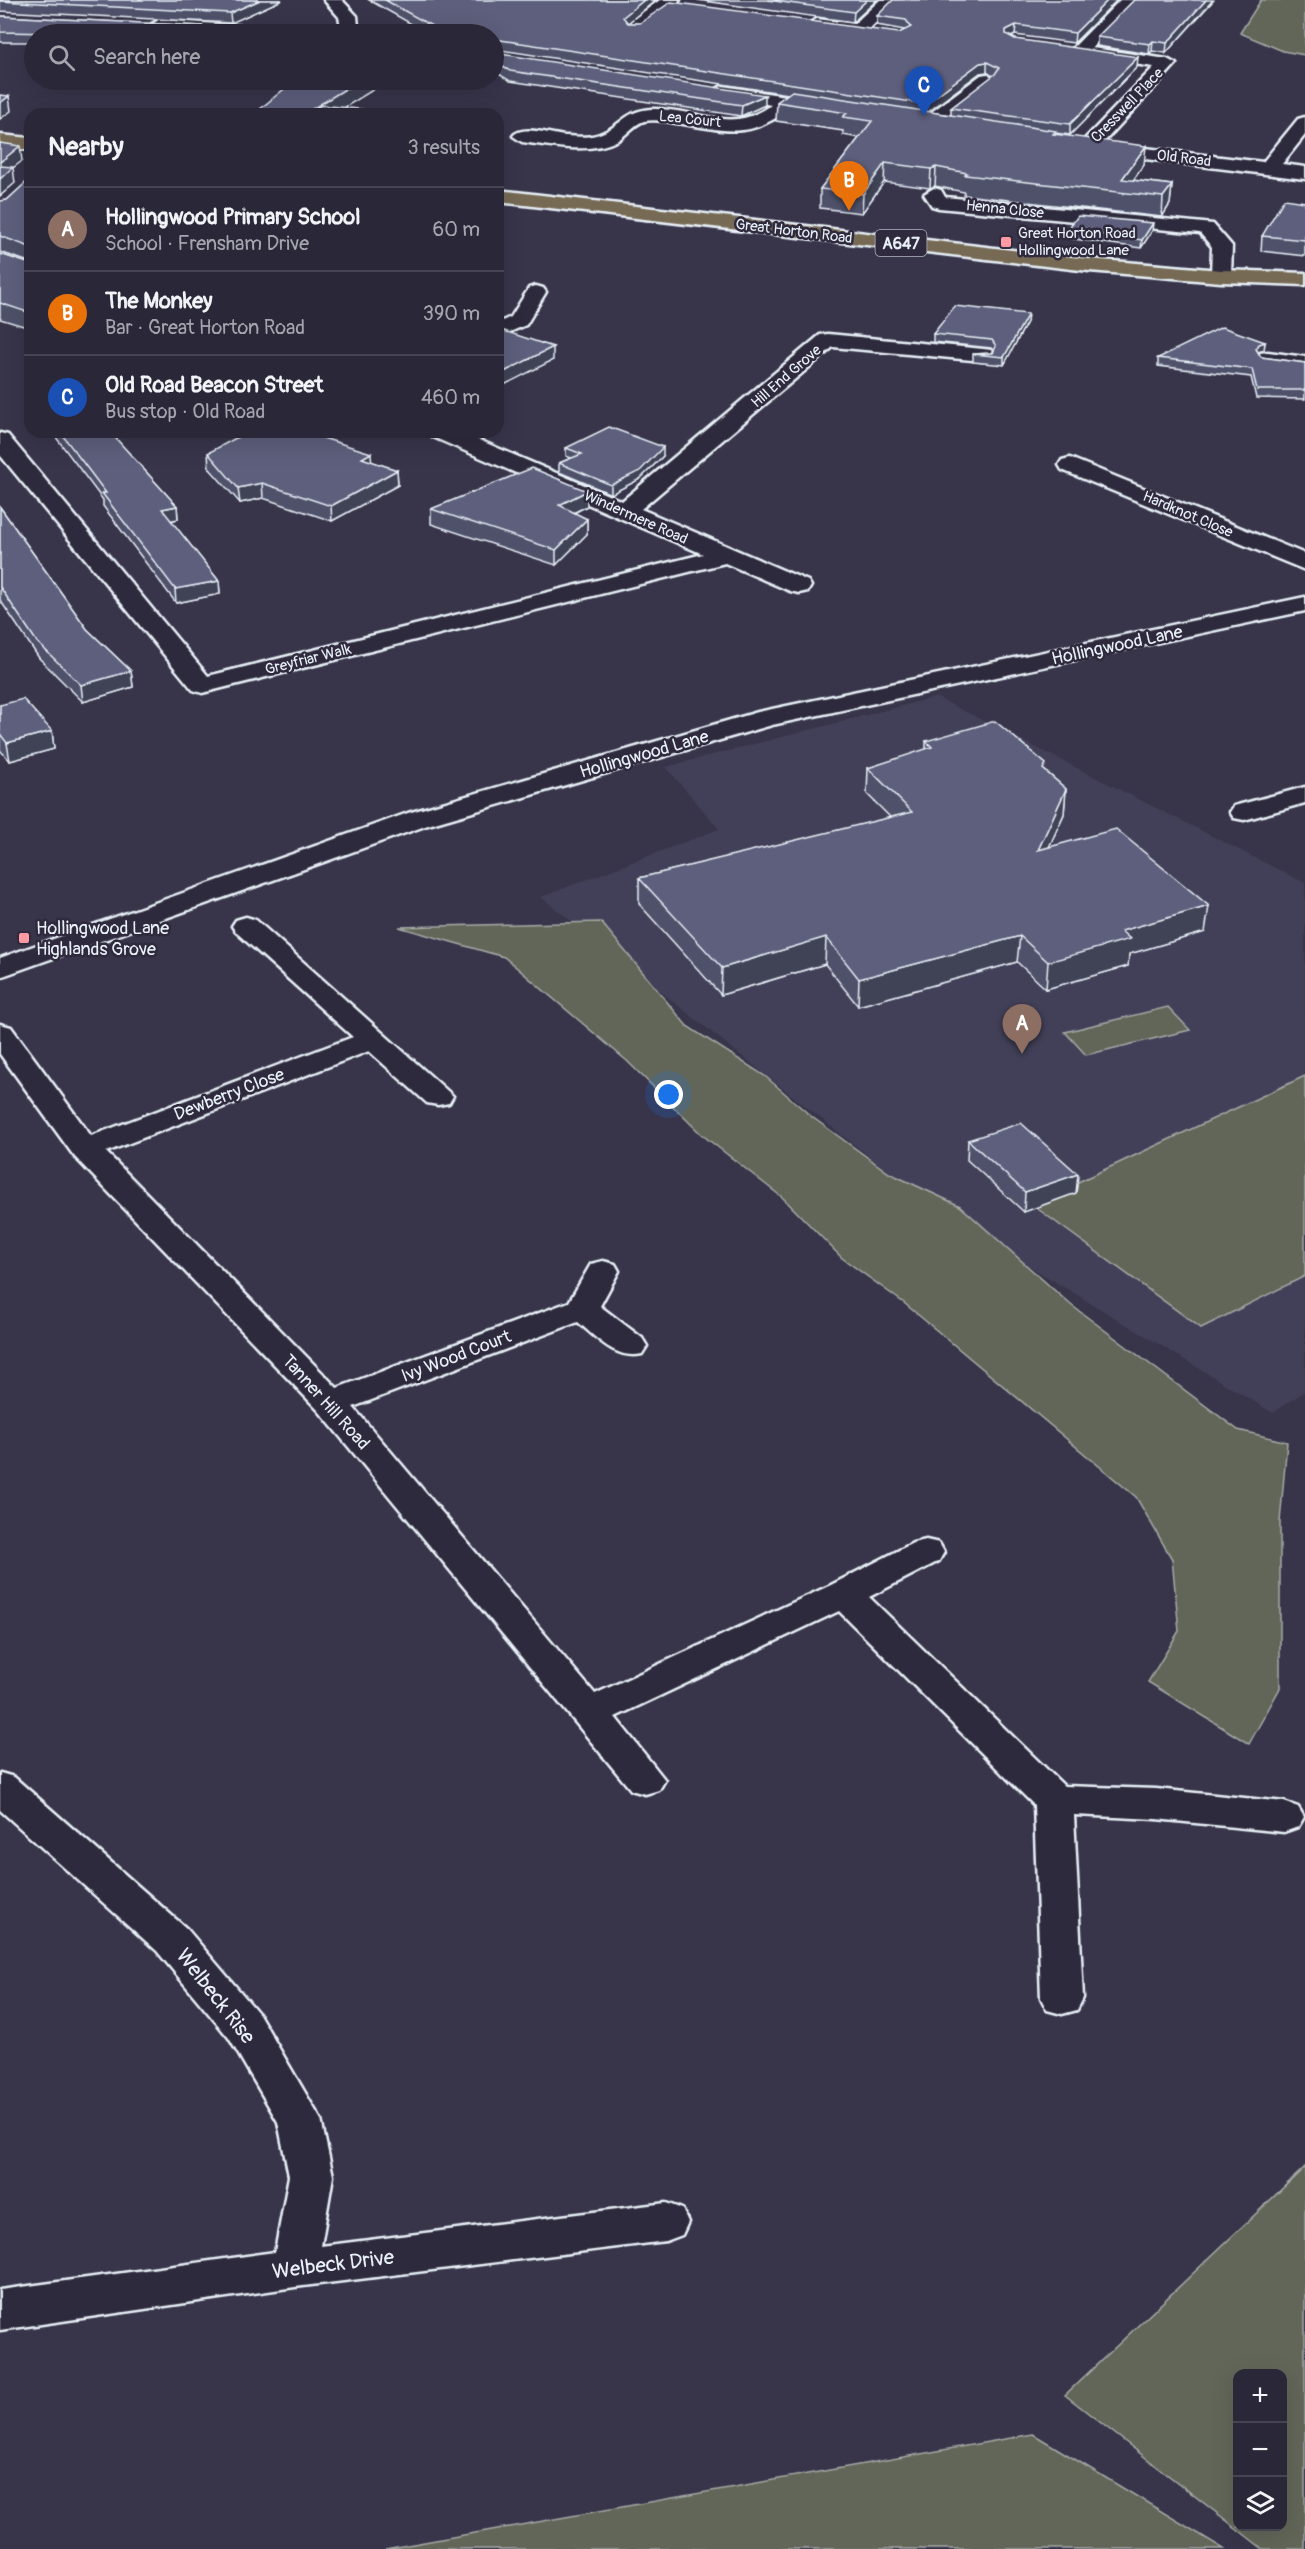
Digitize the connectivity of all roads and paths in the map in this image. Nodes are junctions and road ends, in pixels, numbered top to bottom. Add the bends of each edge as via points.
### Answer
1 (333, 0) edge
2 (890, 0) edge
3 (1130, 0) edge
4 (669, 2) edge
5 (689, 6) edge
6 (801, 22) edge
7 (353, 24) edge
8 (634, 27) edge
9 (858, 30) junction
10 (879, 33) edge
11 (1058, 48) edge
12 (1079, 51) junction
13 (987, 79) edge
14 (707, 89) edge
15 (786, 102) junction
16 (841, 110) edge
17 (906, 120) edge
18 (1305, 123) edge
19 (928, 124) junction
20 (950, 127) edge
21 (522, 136) dead end
22 (0, 141) edge
23 (24, 143) edge
24 (1064, 143) edge
25 (1088, 147) junction
26 (1268, 169) junction
27 (1305, 173) edge
28 (934, 194) edge
29 (504, 197) edge
30 (1221, 276) junction
31 (1305, 279) edge
32 (537, 292) dead end
33 (504, 328) edge
34 (983, 355) edge
35 (1268, 358) edge
36 (1305, 363) edge
37 (455, 438) edge
38 (0, 440) edge
39 (1070, 465) dead end
40 (625, 511) junction
41 (723, 556) junction
42 (1305, 563) edge
43 (799, 586) dead end
44 (1305, 604) edge
45 (1305, 795) edge
46 (1244, 812) dead end
47 (246, 926) dead end
48 (0, 968) edge
49 (0, 1033) edge
50 (374, 1039) junction
51 (438, 1096) dead end
52 (85, 1149) junction
53 (603, 1271) dead end
54 (582, 1309) junction
55 (630, 1346) dead end
56 (331, 1403) junction
57 (926, 1552) dead end
58 (843, 1594) junction
59 (589, 1713) junction
60 (645, 1780) dead end
61 (0, 1787) edge
62 (1054, 1800) junction
63 (1284, 1818) dead end
64 (1062, 1998) dead end
65 (666, 2222) dead end
66 (295, 2268) junction
67 (0, 2310) edge

1 - 7 street
2 - 9 street
3 - 12 street
4 - 5 street
4 - 8 street
6 - 9 street
9 - 10 street
11 - 12 street
12 - 25 street, Cresswell Place via 1167,64
13 - 19 street
14 - 15 street
15 - 16 street
15 - 21 street, Lea Court via 753,123 650,115 633,119 601,140
17 - 19 street
18 - 26 street
19 - 20 street
22 - 23 main road
24 - 25 street, Old Road
25 - 26 street, Old Road
26 - 27 street, Old Road
28 - 30 street, Henna Close via 939,202 1206,228 1222,246
29 - 30 main road, Great Horton Road / A647 via 1089,265
30 - 31 main road, Great Horton Road / A647
32 - 33 street via 519,321
34 - 40 street, Hill End Grove via 828,339
35 - 36 street
37 - 40 street, Windermere Road
38 - 41 street, Greyfriar Walk via 202,685
39 - 42 street, Hardknot Close
40 - 41 street, Windermere Road
41 - 43 street, Windermere Road
44 - 48 street, Hollingwood Lane via 767,718 418,819
45 - 46 street
47 - 50 street
49 - 52 street, Tanner Hill Road
50 - 51 street
50 - 52 street, Dewberry Close
52 - 56 street, Tanner Hill Road
53 - 54 street
54 - 55 street
54 - 56 street, Ivy Wood Court
56 - 59 street, Tanner Hill Road
57 - 58 street
58 - 59 street
58 - 62 street
59 - 60 street, Tanner Hill Road
61 - 66 street, Welbeck Rise via 172,1940 244,2026 299,2120 311,2176
62 - 63 street via 1156,1804
62 - 64 street
65 - 66 street, Welbeck Drive
66 - 67 street, Welbeck Drive

